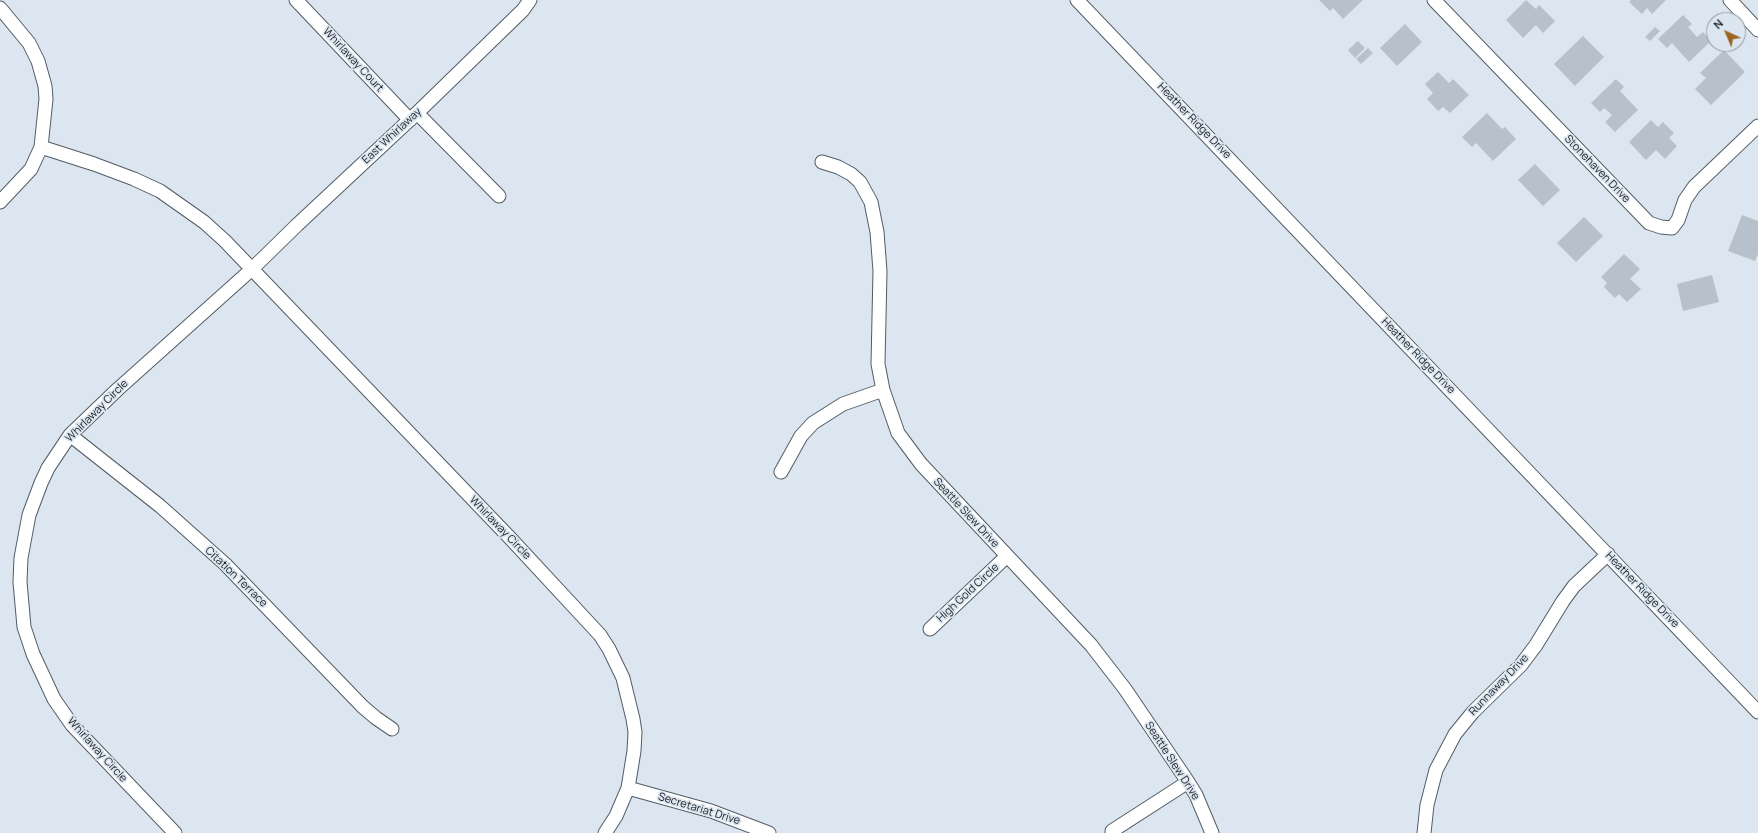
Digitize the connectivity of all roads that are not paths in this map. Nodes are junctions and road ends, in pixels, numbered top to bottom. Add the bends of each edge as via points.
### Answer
1 (296, 0) edge
2 (530, 0) edge
3 (1077, 0) edge
4 (1434, 0) edge
5 (1730, 0) edge
6 (0, 8) edge
7 (1758, 30) edge
8 (414, 116) junction
9 (1758, 126) edge
10 (41, 147) junction
11 (822, 162) dead end
12 (499, 196) dead end
13 (0, 202) edge
14 (252, 269) junction
15 (883, 390) junction
16 (70, 435) junction
17 (781, 472) dead end
18 (1608, 554) junction
19 (1007, 556) junction
20 (930, 629) dead end
21 (1758, 712) edge
22 (392, 729) dead end
23 (1188, 782) junction
24 (628, 788) junction
25 (1112, 831) dead end
26 (175, 833) edge
27 (605, 833) edge
28 (769, 833) edge
29 (1212, 833) edge
30 (1424, 833) edge

1 - 8 street, Whirlaway Court
2 - 8 street, East Whirlaway via 523,10
3 - 18 street, Heather Ridge Drive
4 - 9 street, Stonehaven Drive via 1649,223 1661,228 1672,228 1694,187
5 - 7 street
6 - 10 street via 20,30 38,61 46,99
8 - 12 street, Whirlaway Court
8 - 14 street, East Whirlaway
10 - 13 street via 31,169
10 - 14 street, Whirlaway Circle via 94,164 160,191 204,222
11 - 15 street, Seattle Slew Drive via 851,174 860,182 871,202 877,232 880,270 878,364
14 - 16 street, Whirlaway Circle
14 - 24 street, Whirlaway Circle via 600,635 624,678 634,719 634,751
15 - 17 street via 843,404 813,423 801,436
15 - 19 street, Seattle Slew Drive via 892,417 906,445
16 - 22 street, Citation Terrace via 160,506 225,564 363,707
16 - 26 street, Whirlaway Circle via 48,468 29,516 21,558 20,582 24,627 43,679 72,725
18 - 21 street, Heather Ridge Drive
18 - 30 street, Runnaway Drive via 1574,586 1521,665 1473,712 1455,734 1436,770 1427,805
19 - 20 street, High Gold Circle
19 - 23 street, Seattle Slew Drive via 1091,645 1125,689
23 - 25 street
23 - 29 street, Seattle Slew Drive
24 - 27 street, Whirlaway Circle via 616,816
24 - 28 street, Secretariat Drive via 710,811

